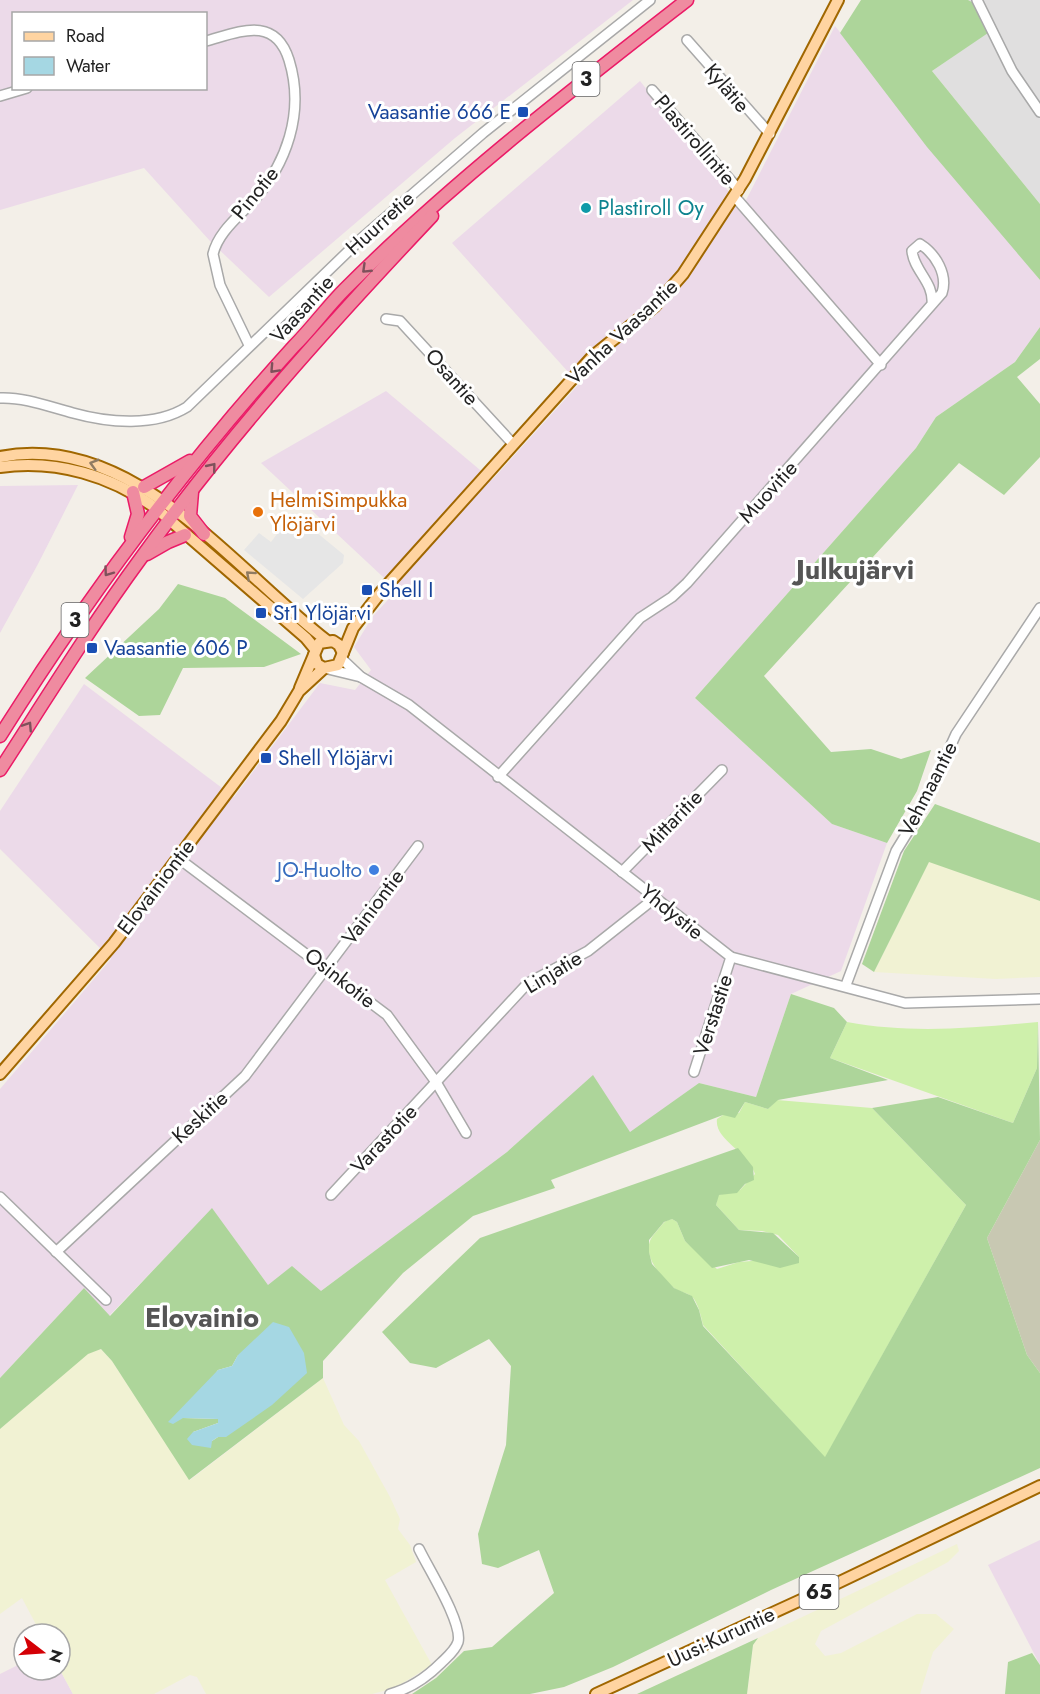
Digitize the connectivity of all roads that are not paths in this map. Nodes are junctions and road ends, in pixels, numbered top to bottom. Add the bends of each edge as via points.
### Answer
1 (650, 0) edge
2 (687, 0) edge
3 (838, 0) edge
4 (977, 0) edge
5 (687, 40) dead end
6 (207, 41) edge
7 (20, 90) edge
8 (652, 90) dead end
9 (0, 96) edge
10 (1040, 112) edge
11 (770, 134) junction
12 (488, 160) junction
13 (737, 193) junction
14 (932, 304) junction
15 (386, 318) dead end
16 (249, 345) junction
17 (881, 365) junction
18 (0, 398) edge
19 (513, 444) junction
20 (199, 455) junction
21 (0, 457) edge
22 (0, 467) edge
23 (139, 490) junction
24 (192, 491) junction
25 (160, 505) junction
26 (172, 517) junction
27 (204, 534) junction
28 (185, 535) junction
29 (126, 548) junction
30 (141, 557) junction
31 (1040, 608) edge
32 (353, 628) junction
33 (330, 641) junction
34 (314, 652) junction
35 (342, 656) junction
36 (326, 669) junction
37 (361, 677) junction
38 (299, 691) junction
39 (0, 736) edge
40 (0, 770) edge
41 (722, 770) dead end
42 (498, 777) junction
43 (418, 846) dead end
44 (178, 858) junction
45 (622, 872) junction
46 (655, 898) junction
47 (731, 957) junction
48 (327, 968) junction
49 (846, 986) junction
50 (1040, 999) edge
51 (694, 1072) dead end
52 (0, 1074) edge
53 (436, 1082) junction
54 (466, 1133) dead end
55 (331, 1195) dead end
56 (0, 1197) edge
57 (56, 1252) junction
58 (106, 1300) dead end
59 (1040, 1486) edge
60 (419, 1549) dead end
61 (390, 1694) edge
62 (596, 1694) edge

1 - 16 street, Huurretie via 465,148
2 - 12 highway, Vaasantie / 3
3 - 11 main road, Vanha Vaasantie
4 - 10 street via 1012,71
5 - 11 street, Kylätie
6 - 16 street, Pinotie via 243,31 270,32 287,54 294,84 294,116 287,150 273,178 228,228 213,254 220,285
7 - 9 street
8 - 13 street, Plastirollintie
11 - 13 main road, Vanha Vaasantie
12 -> 20 highway, Vaasantie / 3 via 446,193 343,291
24 -> 12 highway, Vaasantie / 3 via 367,285
13 - 17 street
13 - 19 main road, Vanha Vaasantie via 656,306 593,356
14 - 14 street, Muovitie via 942,293 944,274 920,244 912,251 912,258 929,284
14 - 17 street, Muovitie
15 - 19 street, Osantie via 400,321
16 - 18 street, Huurretie via 187,407 158,419 91,418 28,401
17 - 42 street, Muovitie via 687,583 640,618
19 - 32 main road, Vanha Vaasantie
20 - 23 highway
20 - 25 highway, Vaasantie / 3
23 -> 21 main road via 114,471 70,458 48,454
22 - 23 main road via 36,465 78,471
23 - 25 main road
23 - 29 highway via 138,514
24 - 26 highway, Vaasantie / 3
24 - 27 highway via 190,516
25 - 26 main road
25 - 29 highway, Vaasantie / 3
26 - 27 main road
26 - 28 main road
26 - 30 highway, Vaasantie / 3
33 -> 27 main road
28 - 30 highway
28 - 34 main road via 306,638
29 -> 39 highway, Vaasantie / 3
40 -> 30 highway, Vaasantie / 3
31 - 49 street, Vehmaantie via 956,734 923,807 896,851
32 - 33 main road, Vanha Vaasantie
32 - 35 main road, Vanha Vaasantie
33 - 34 main road
33 - 35 main road via 339,645
34 - 36 main road via 317,664
34 - 38 main road, Elovainiontie
35 - 36 main road via 338,666
35 - 37 street, Yhdystie
36 - 37 street, Yhdystie
36 - 38 main road, Elovainiontie
37 - 42 street, Yhdystie via 409,705
38 - 44 main road, Elovainiontie via 281,722
41 - 45 street, Mittaritie
42 - 45 street, Yhdystie
43 - 48 street, Vainiontie
44 - 48 street, Osinkotie
44 - 52 main road, Elovainiontie via 114,943
45 - 46 street, Yhdystie
46 - 47 street, Yhdystie
46 - 53 street, Linjatie via 588,951 528,983
47 - 49 street, Yhdystie
47 - 51 street, Verstastie
48 - 53 street, Osinkotie via 387,1015
48 - 57 street, Keskitie via 245,1076
49 - 50 street, Yhdystie via 905,1003
53 - 54 street, Osinkotie
53 - 55 street, Varastotie
56 - 57 street
57 - 58 street
59 - 62 main road, Uusi-Kuruntie / 65
60 - 61 street via 454,1619 458,1641 431,1673

